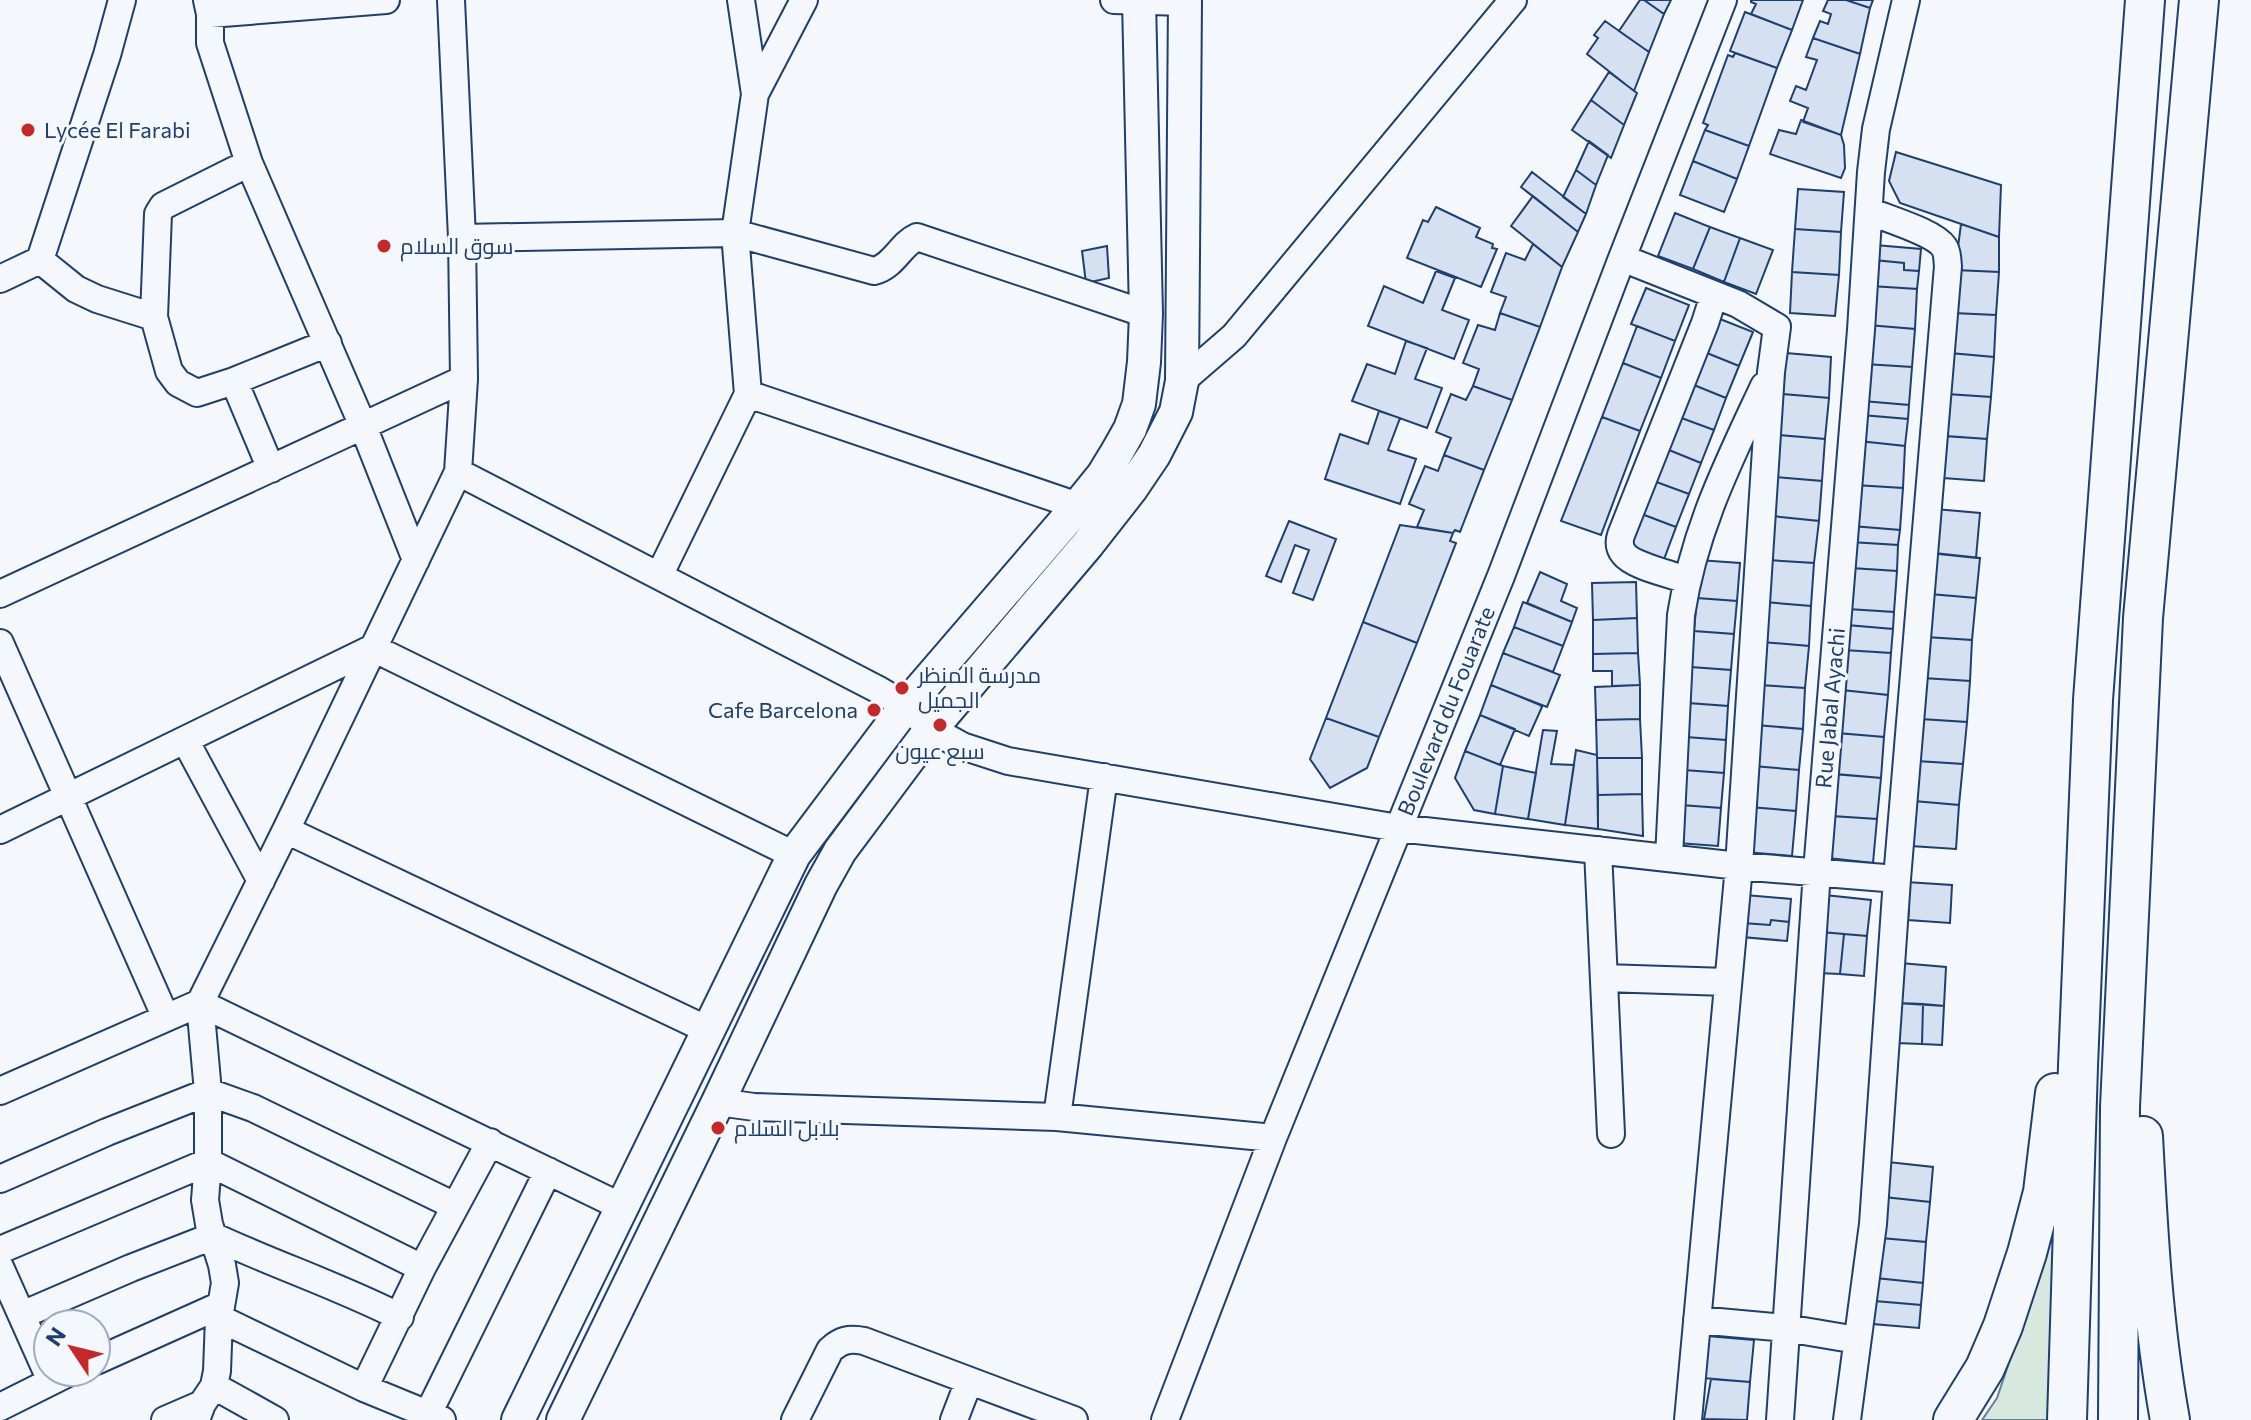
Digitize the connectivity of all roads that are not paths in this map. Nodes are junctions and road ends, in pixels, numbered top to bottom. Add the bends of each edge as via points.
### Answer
1 (122, 0) edge
2 (386, 0) edge
3 (451, 0) edge
4 (741, 0) edge
5 (804, 0) edge
6 (1114, 0) edge
7 (1139, 0) edge
8 (1513, 0) edge
9 (1723, 0) edge
10 (1906, 0) edge
11 (2145, 0) edge
12 (2199, 0) edge
13 (1185, 1) edge
14 (208, 7) edge
15 (755, 94) junction
16 (249, 163) junction
17 (1869, 211) junction
18 (735, 233) junction
19 (462, 238) junction
20 (1622, 258) junction
21 (40, 260) junction
22 (0, 279) edge
23 (1714, 295) junction
24 (1146, 314) junction
25 (154, 317) junction
26 (328, 343) junction
27 (1771, 372) junction
28 (464, 379) junction
29 (234, 381) junction
30 (1182, 381) junction
31 (748, 394) junction
32 (363, 426) junction
33 (271, 469) junction
34 (458, 472) junction
35 (1078, 506) junction
36 (416, 560) junction
37 (659, 576) junction
38 (1686, 580) junction
39 (0, 594) edge
40 (0, 643) edge
41 (373, 648) junction
42 (2093, 700) junction
43 (906, 706) junction
44 (931, 729) junction
45 (185, 740) junction
46 (1104, 777) junction
47 (69, 797) junction
48 (1398, 828) junction
49 (0, 830) edge
50 (286, 830) junction
51 (1598, 850) junction
52 (794, 855) junction
53 (1669, 858) junction
54 (1739, 866) junction
55 (1817, 871) junction
56 (1897, 879) junction
57 (261, 881) junction
58 (2129, 903) junction
59 (1604, 978) junction
60 (1727, 982) junction
61 (200, 1003) junction
62 (166, 1018) junction
63 (708, 1030) junction
64 (0, 1091) edge
65 (208, 1092) junction
66 (718, 1102) junction
67 (1057, 1117) junction
68 (1611, 1134) dead end
69 (1273, 1138) junction
70 (490, 1142) junction
71 (208, 1162) junction
72 (548, 1171) junction
73 (0, 1179) edge
74 (455, 1206) junction
75 (622, 1207) junction
76 (213, 1236) junction
77 (0, 1250) edge
78 (0, 1267) edge
79 (422, 1268) junction
80 (220, 1312) junction
81 (22, 1315) junction
82 (400, 1317) junction
83 (1697, 1320) junction
84 (1786, 1328) junction
85 (32, 1331) edge
86 (1857, 1340) junction
87 (112, 1355) edge
88 (969, 1381) junction
89 (37, 1388) edge
90 (364, 1388) junction
91 (204, 1403) edge
92 (0, 1407) edge
93 (432, 1418) edge
94 (165, 1420) edge
95 (275, 1420) edge
96 (518, 1420) edge
97 (563, 1420) edge
98 (795, 1420) edge
99 (954, 1420) edge
100 (1074, 1420) edge
101 (1165, 1420) edge
102 (1688, 1420) edge
103 (1780, 1420) edge
104 (1847, 1420) edge
105 (1953, 1420) edge
106 (2067, 1420) edge
107 (2118, 1420) edge
108 (2170, 1420) edge

1 - 21 street
2 - 14 street
3 - 19 street
4 - 15 street
5 - 15 street
6 - 7 street
7 - 13 street
7 - 24 main road
8 - 30 street via 1234,336
9 - 20 street, Boulevard du Fouarate
10 - 17 street, Rue Jabal Ayachi via 1876,129
11 - 42 highway
12 - 58 highway via 2143,618
13 - 30 main road
14 - 16 street via 210,43
15 - 18 street
16 - 25 street via 163,206 158,214
16 - 26 street
17 - 55 street, Rue Jabal Ayachi
17 - 56 street via 1935,239 1947,255
18 - 19 street
18 - 24 street via 874,271 917,237
18 - 31 street
19 - 28 street
20 - 23 street
20 - 48 street, Boulevard du Fouarate
21 - 22 street
21 - 25 street via 76,289
23 - 27 street via 1777,327
23 - 38 street via 1619,543 1633,561
24 - 35 main road via 1139,404 1117,452
25 - 29 street via 169,371 178,383 197,393
26 - 29 street
26 - 32 street
27 - 38 street via 1717,487
27 - 54 street
28 - 32 street
28 - 34 street
29 - 33 street
30 - 44 main road via 1176,412 1131,489
31 - 35 street
31 - 37 street
32 - 33 street
32 - 36 street
33 - 39 street
34 - 36 street
34 - 37 street
35 - 43 main road
36 - 41 street
37 - 43 street
38 - 53 street
40 - 47 street
41 - 45 street
41 - 50 street
41 - 52 street
42 - 105 highway via 2043,1192 2003,1326
42 - 106 highway
43 - 44 street
43 - 52 main road
44 - 46 street via 1008,761
44 - 66 main road via 840,851
45 - 47 street
45 - 57 street
46 - 48 street
46 - 67 street
47 - 49 street
47 - 62 street
48 - 51 street
48 - 69 street, Boulevard du Fouarate
50 - 57 street
50 - 63 street
51 - 53 street
51 - 59 street
52 - 63 main road
53 - 54 street
54 - 55 street
54 - 60 street
55 - 56 street
55 - 84 street, Rue Jabal Ayachi
56 - 86 street via 1873,1224
57 - 61 street
58 - 107 highway via 2120,1107
58 - 108 highway via 2150,1263
59 - 60 street
59 - 68 street
60 - 83 street
61 - 62 street
61 - 65 street
61 - 70 street
62 - 64 street
63 - 75 main road
65 - 71 street
65 - 73 street
65 - 74 street via 253,1108
66 - 67 street
66 - 97 main road
67 - 69 street
69 - 101 street, Boulevard du Fouarate
70 - 72 street
70 - 74 street
71 - 76 street via 205,1200
71 - 77 street
71 - 79 street
72 - 75 street
72 - 93 street
74 - 79 street
75 - 96 main road
76 - 80 street via 225,1274
76 - 81 street
76 - 82 street
78 - 81 street
79 - 82 street
80 - 87 street
80 - 90 street
80 - 91 street via 219,1359
81 - 85 street
82 - 90 street
83 - 84 street
83 - 102 street
84 - 86 street
84 - 103 street, Rue Jabal Ayachi
86 - 104 street
88 - 98 street via 851,1339 839,1341
88 - 99 street
88 - 100 street
89 - 92 street
90 - 93 street
91 - 94 street
91 - 95 street

